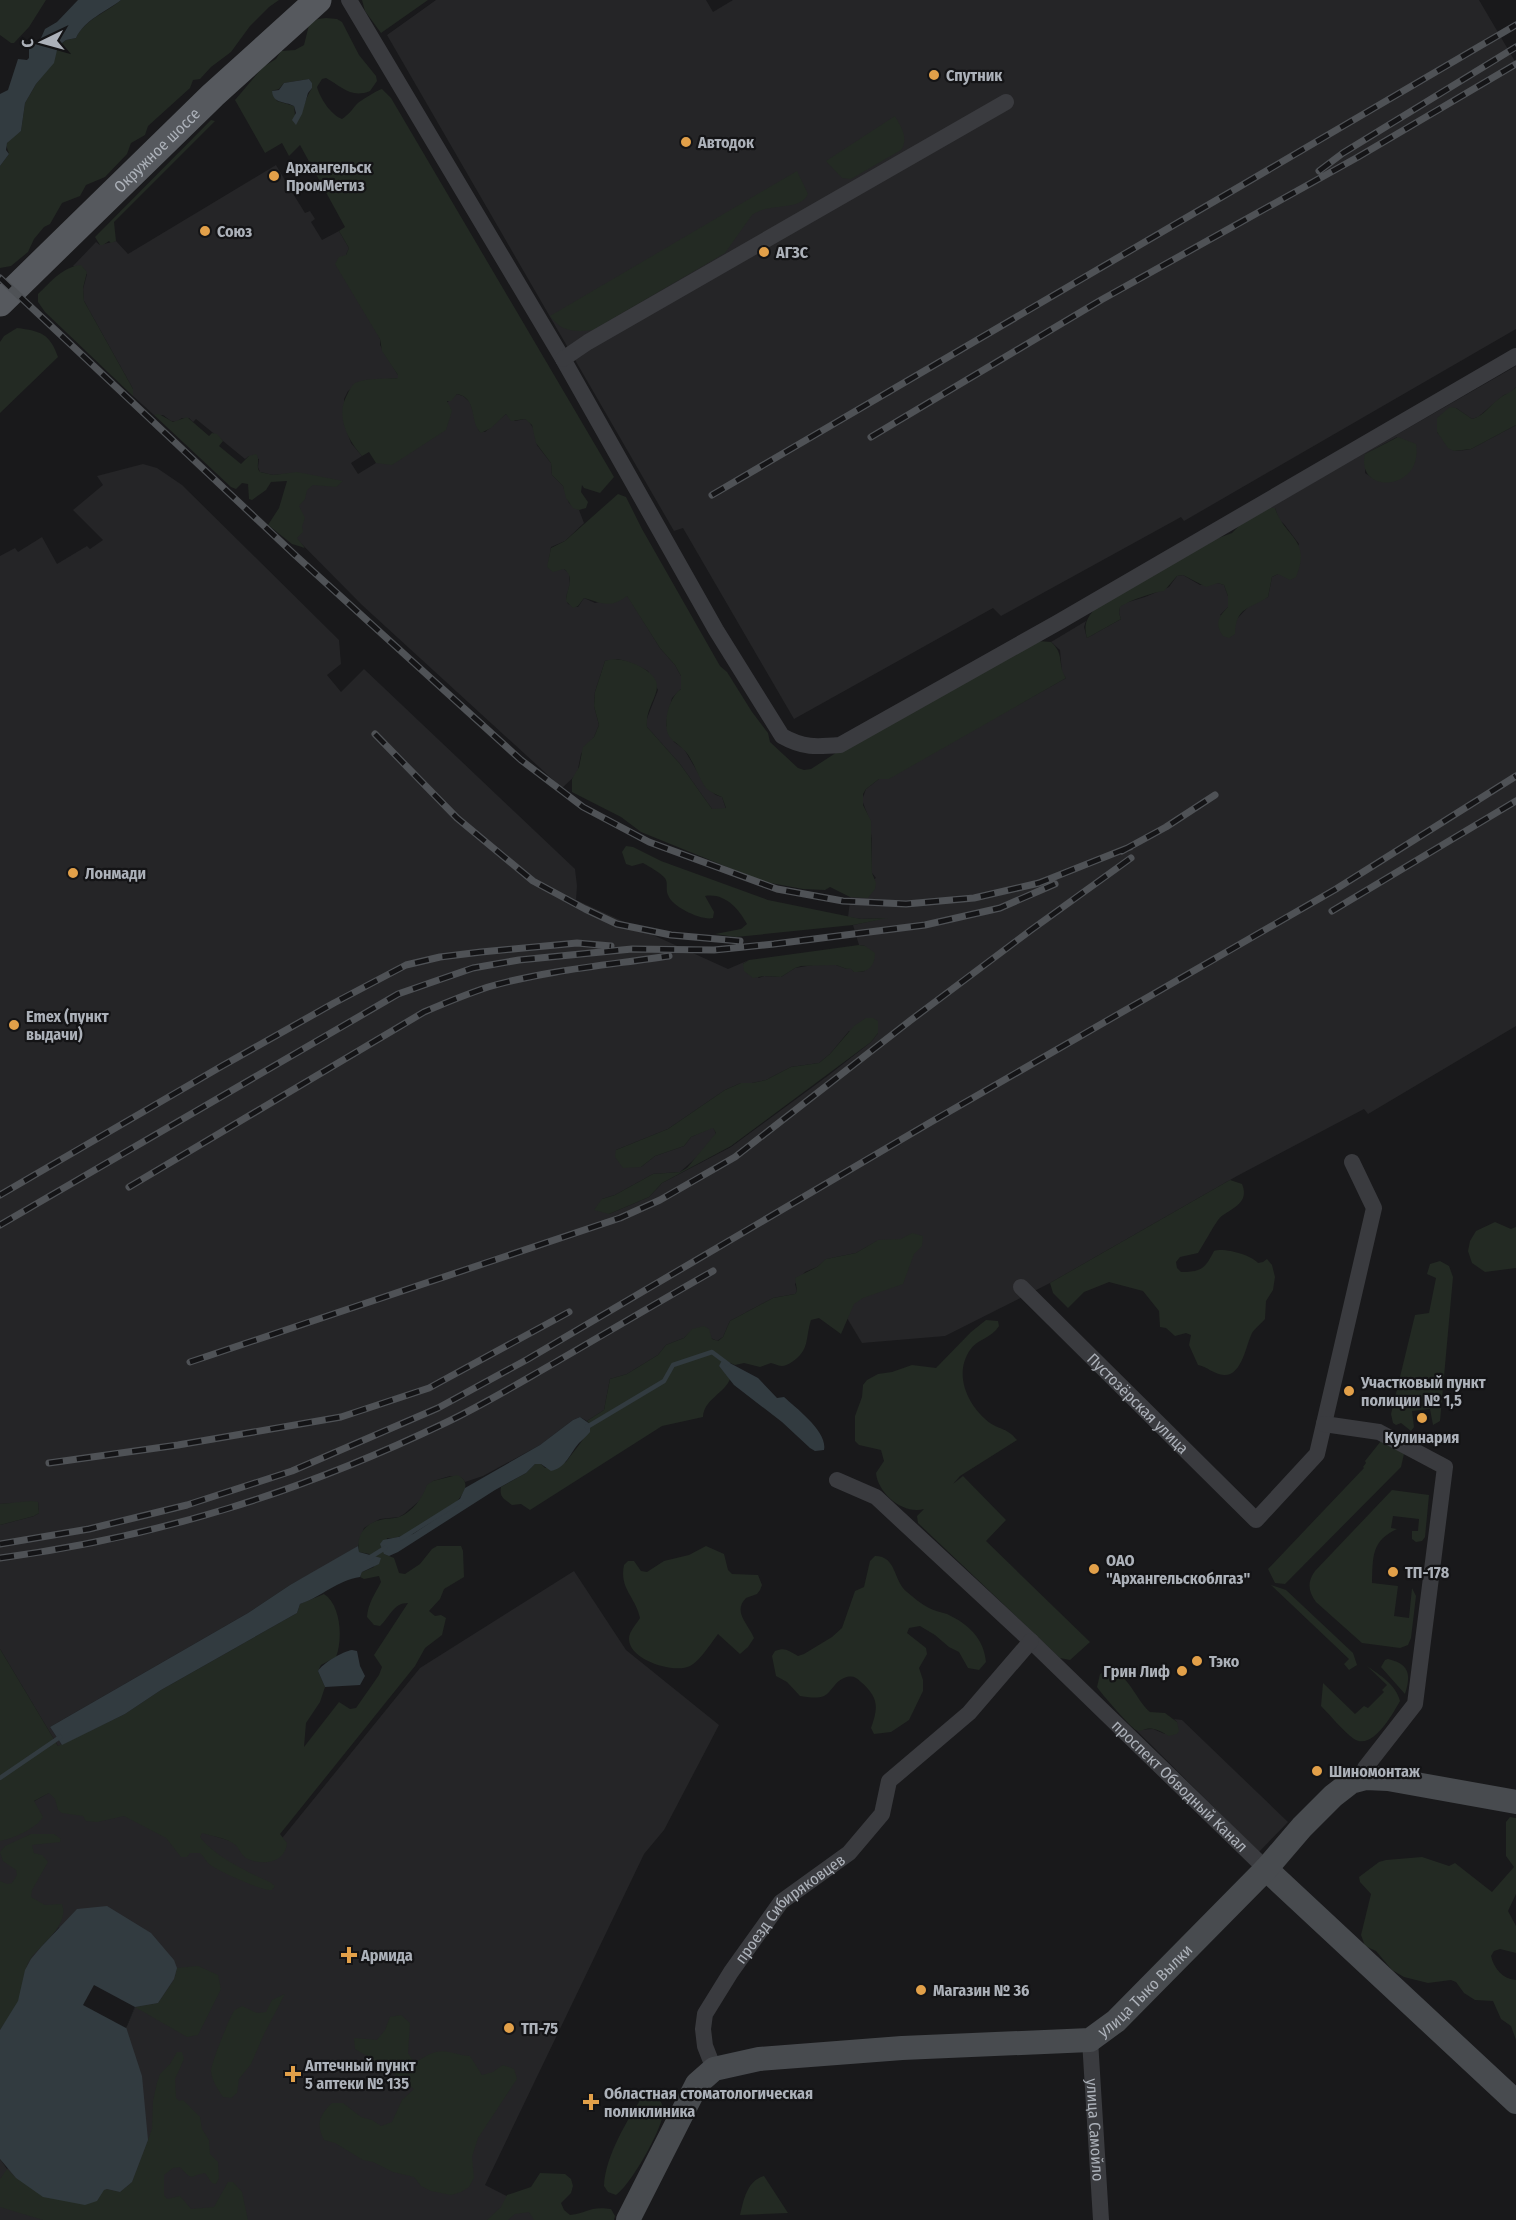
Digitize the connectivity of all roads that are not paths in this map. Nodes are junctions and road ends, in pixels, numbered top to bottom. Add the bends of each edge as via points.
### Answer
1 (318, 0) edge
2 (349, 0) edge
3 (1006, 102) dead end
4 (0, 303) edge
5 (1516, 356) edge
6 (562, 359) junction
7 (1352, 1162) dead end
8 (1021, 1287) dead end
9 (1324, 1424) junction
10 (837, 1480) dead end
11 (1031, 1641) junction
12 (1366, 1778) junction
13 (1516, 1802) edge
14 (1266, 1869) junction
15 (1090, 2040) junction
16 (714, 2069) junction
17 (1516, 2102) edge
18 (628, 2220) edge
19 (1101, 2220) edge

1 - 4 main road, Окружное шоссе via 213,95
2 - 6 street
3 - 6 street
5 - 6 street via 840,745 813,747 782,736 716,630
7 - 9 street via 1374,1208
8 - 9 street, Пустозёрская улица via 1256,1520 1317,1454
9 - 12 street via 1379,1432 1445,1467 1415,1704 1365,1768
10 - 11 street, проспект Обводный Канал via 876,1497
11 - 14 street, проспект Обводный Канал
11 - 16 street, проезд Сибиряковцев via 969,1713 889,1781 882,1814 849,1853 781,1902 705,2014 705,2046
12 - 13 street
12 - 14 street, улица Тыко Вылки via 1351,1782 1333,1796
14 - 15 street, улица Тыко Вылки via 1116,2021
14 - 17 street, проспект Обводный Канал
15 - 16 street, улица Тыко Вылки via 759,2059
15 - 19 street, улица Самойло
16 - 18 street via 697,2084

